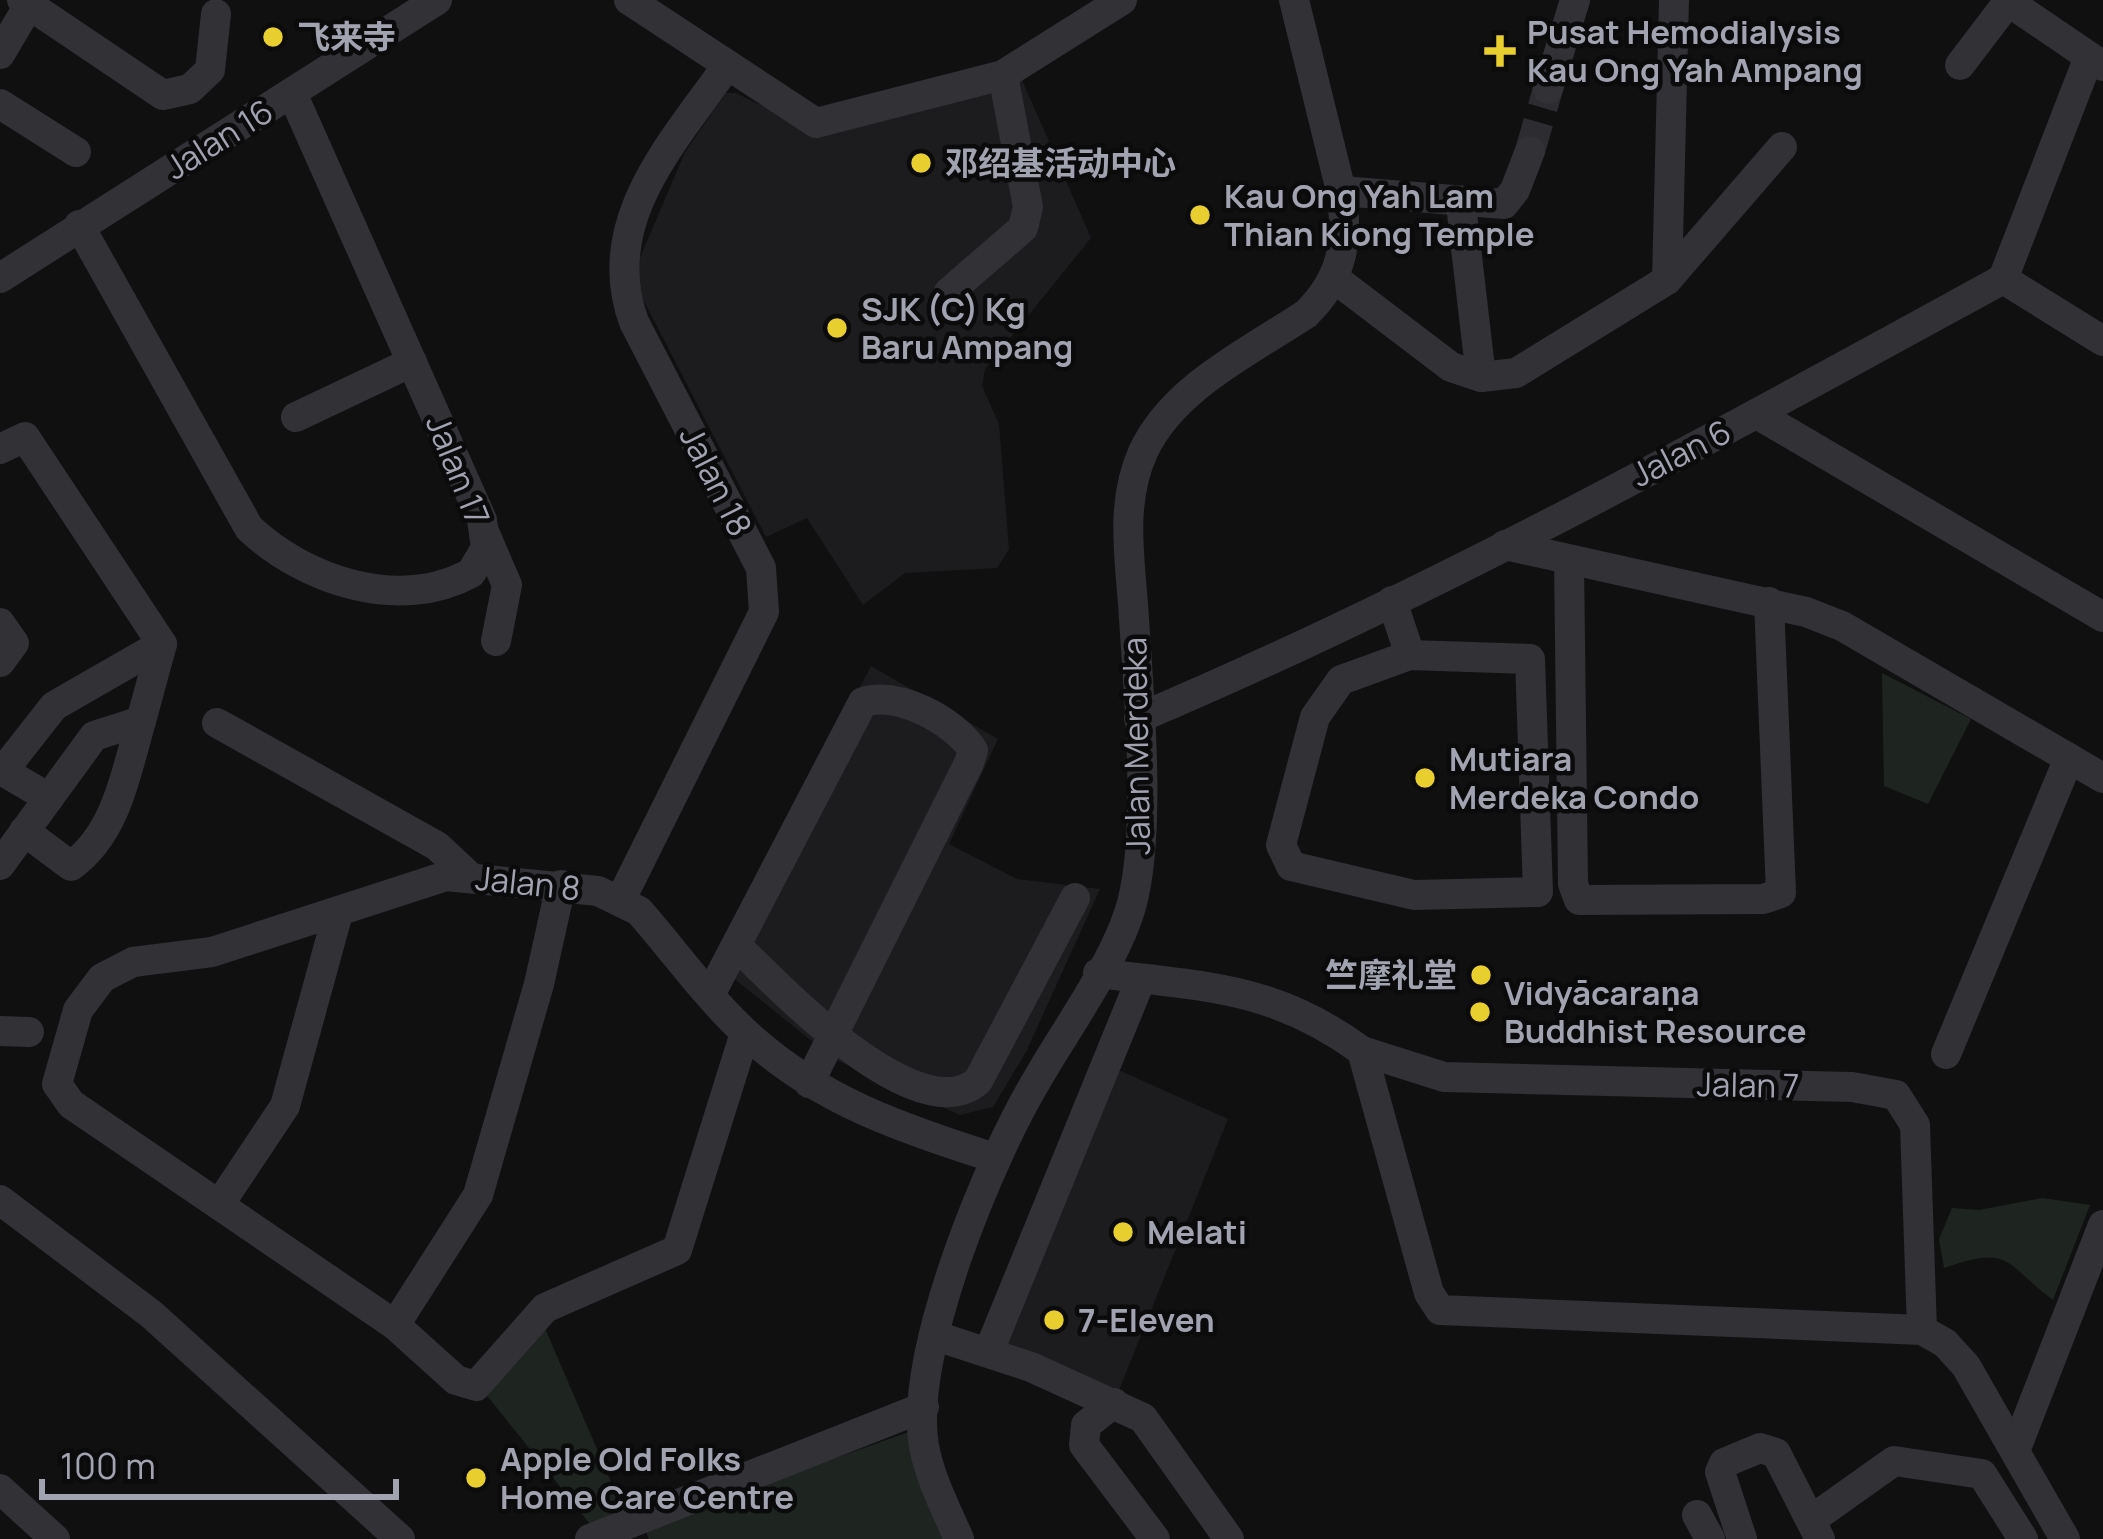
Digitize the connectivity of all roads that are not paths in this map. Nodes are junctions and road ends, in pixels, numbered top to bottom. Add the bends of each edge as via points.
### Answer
1 (437, 0) edge
2 (628, 0) edge
3 (1294, 0) edge
4 (1575, 0) edge
5 (1674, 0) edge
6 (2007, 1) edge
7 (26, 3) edge
8 (1103, 4) edge
9 (217, 5) edge
10 (0, 54) edge
11 (2096, 62) edge
12 (1960, 65) dead end
13 (726, 67) junction
14 (1003, 75) junction
15 (1548, 88) tunnel mouth
16 (292, 93) junction
17 (0, 104) edge
18 (1781, 147) dead end
19 (1530, 151) tunnel mouth
20 (76, 152) dead end
21 (1340, 191) junction
22 (1462, 205) junction
23 (79, 225) junction
24 (0, 278) edge
25 (1334, 278) junction
26 (2002, 279) junction
27 (1667, 280) junction
28 (950, 292) dead end
29 (2103, 341) edge
30 (412, 362) junction
31 (1481, 376) junction
32 (1757, 414) junction
33 (296, 417) dead end
34 (0, 449) edge
35 (485, 534) junction
36 (1505, 544) junction
37 (1570, 560) junction
38 (1392, 601) junction
39 (1769, 602) junction
40 (2103, 616) edge
41 (0, 623) edge
42 (496, 641) dead end
43 (162, 644) junction
44 (1410, 656) junction
45 (0, 662) edge
46 (1139, 718) junction
47 (141, 722) junction
48 (217, 723) dead end
49 (2069, 758) junction
50 (2103, 778) edge
51 (49, 798) junction
52 (24, 831) junction
53 (0, 865) edge
54 (468, 875) junction
55 (561, 885) junction
56 (1076, 898) dead end
57 (621, 899) junction
58 (338, 913) junction
59 (738, 947) junction
60 (1098, 973) junction
61 (1142, 979) junction
62 (712, 993) junction
63 (745, 1033) junction
64 (830, 1038) junction
65 (1362, 1051) junction
66 (1946, 1054) dead end
67 (809, 1083) junction
68 (995, 1158) junction
69 (0, 1200) edge
70 (219, 1205) junction
71 (2103, 1225) edge
72 (395, 1325) junction
73 (1922, 1330) junction
74 (936, 1336) junction
75 (989, 1351) junction
76 (1114, 1403) junction
77 (924, 1407) junction
78 (2015, 1451) junction
79 (0, 1489) edge
80 (1815, 1530) edge
81 (636, 1532) edge
82 (55, 1539) edge
83 (400, 1539) edge
84 (590, 1539) edge
85 (959, 1539) edge
86 (1155, 1539) edge
87 (1229, 1539) edge
88 (1742, 1539) edge
89 (2023, 1539) edge
90 (2065, 1539) edge

1 - 16 street, Jalan 16
2 - 13 street
3 - 21 street
4 - 15 street
5 - 27 street
6 - 11 street
6 - 12 street
7 - 9 street via 163,94 190,89 210,70
7 - 10 street
8 - 14 street
11 - 26 street
13 - 14 street via 816,123
13 - 57 street, Jalan 18 via 636,200 624,284 634,322 761,568 767,597
14 - 28 street via 1028,207 1023,228
16 - 23 street, Jalan 16
16 - 30 street, Jalan 17
17 - 20 street
18 - 27 street
19 - 22 street via 1504,204
21 - 22 street
21 - 25 street via 1345,242
22 - 31 street
23 - 24 street, Jalan 16
23 - 35 street, Jalan 17 via 249,528 266,544 360,586 417,590 471,573
25 - 31 street via 1423,349
25 - 46 street, Jalan Merdeka via 1306,314 1176,405 1143,453 1128,498
26 - 29 street
26 - 32 street, Jalan 6
27 - 31 street via 1516,373
30 - 33 street
30 - 35 street, Jalan 17
32 - 36 street, Jalan 6
32 - 40 street
34 - 43 street via 25,437
35 - 42 street via 507,585
36 - 37 street
36 - 38 street, Jalan 6
37 - 39 street
37 - 39 street via 1579,900 1763,899 1781,892
38 - 44 street
38 - 46 street, Jalan 6
39 - 49 street via 1842,626
41 - 45 street via 14,644
43 - 47 street
43 - 51 street via 54,706 4,771
44 - 44 street via 1341,680 1315,717 1281,845 1291,866 1414,895 1538,892 1530,659
46 - 60 street, Jalan Merdeka via 1138,874 1124,928
47 - 51 street via 94,736
47 - 52 street via 114,814 81,859 61,863
48 - 54 street via 436,846
49 - 50 street
49 - 66 street
51 - 52 street
52 - 53 street
54 - 55 street, Jalan 8
54 - 58 street, Jalan 8 via 424,881
55 - 57 street, Jalan 8
55 - 72 street via 478,1196
56 - 64 street via 967,1091 928,1090
57 - 62 street, Jalan 8
58 - 70 street via 285,1106
58 - 70 street, Jalan 8 via 212,952 134,962 102,978 78,1010 57,1084 71,1104
59 - 62 street
59 - 64 street
59 - 64 street via 863,702 895,698 963,736 973,750
60 - 61 street, Jalan 7
60 - 68 street, Jalan Merdeka
61 - 65 street, Jalan 7 via 1283,1003
61 - 75 street
62 - 63 street, Jalan 8
63 - 67 street, Jalan 8
63 - 72 street via 677,1250 545,1308 476,1386 456,1380
64 - 67 street
65 - 73 street via 1440,1310
65 - 73 street, Jalan 7 via 1444,1077 1852,1087 1896,1095 1915,1125
67 - 68 street, Jalan 8 via 899,1128
68 - 74 street, Jalan Merdeka
69 - 83 street via 151,1314
70 - 72 street
71 - 78 street
73 - 78 street via 1966,1366
74 - 75 street
74 - 77 street, Jalan Merdeka
75 - 76 street
76 - 86 street via 1086,1425 1084,1445
76 - 87 street via 1143,1418
77 - 81 street
77 - 85 street, Jalan Merdeka via 924,1448
78 - 90 street
79 - 82 street
80 - 88 street via 1776,1453 1746,1451 1720,1472
80 - 89 street via 1894,1461 1982,1474
81 - 84 street

